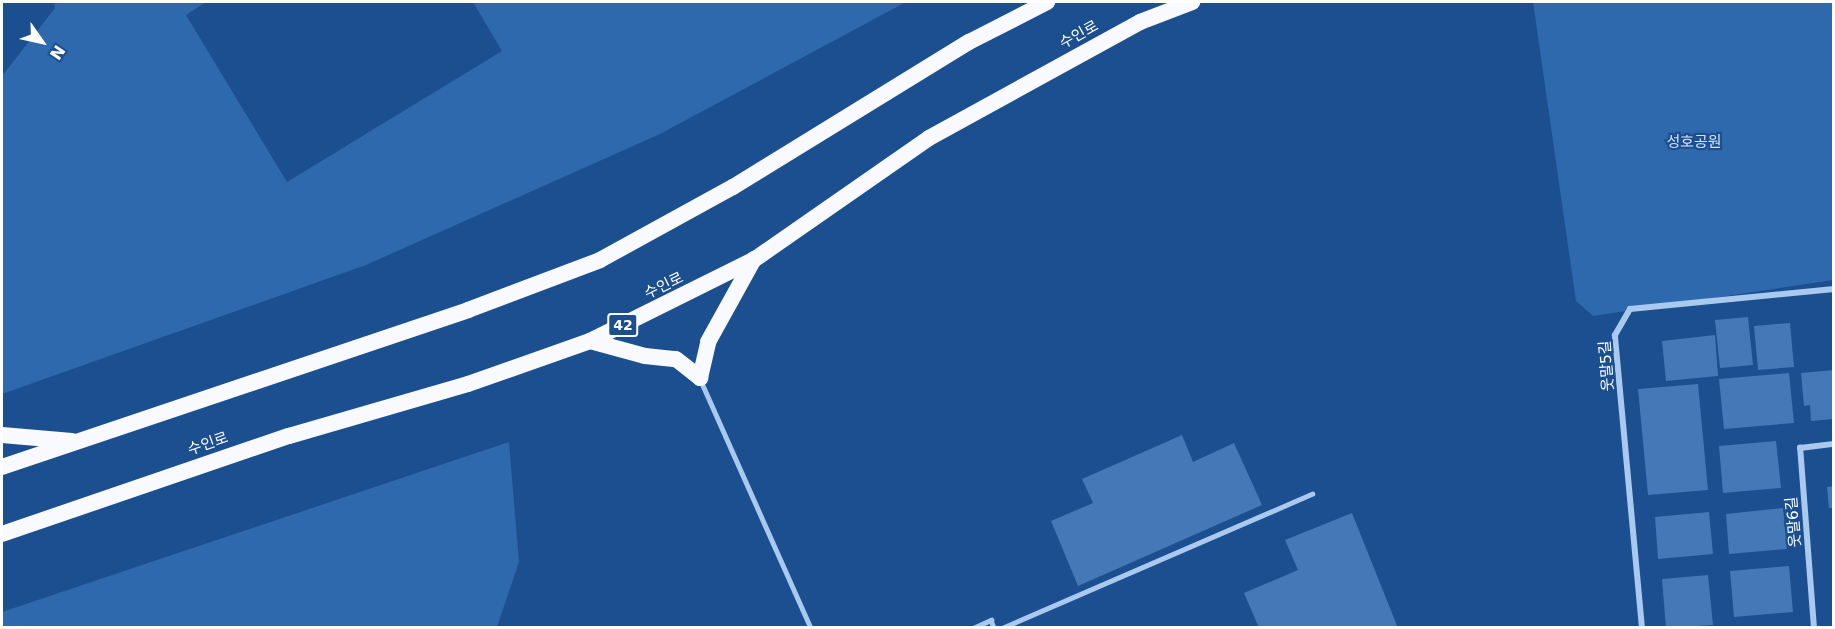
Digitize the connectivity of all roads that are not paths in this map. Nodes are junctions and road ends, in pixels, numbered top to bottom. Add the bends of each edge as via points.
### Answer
1 (1047, 2) edge
2 (1192, 2) edge
3 (755, 259) junction
4 (1833, 289) edge
5 (590, 341) junction
6 (700, 378) junction
7 (2, 435) edge
8 (79, 441) junction
9 (1833, 444) edge
10 (2, 467) edge
11 (1312, 494) dead end
12 (2, 534) edge
13 (811, 627) edge
14 (974, 627) edge
15 (994, 627) edge
16 (1002, 627) edge
17 (1642, 627) edge
18 (1814, 627) edge

1 - 8 highway via 969,42 733,187 600,260
2 - 3 highway, 수인로 / 42 via 1140,22 929,138
3 - 5 highway, 수인로 / 42
3 - 6 highway via 708,342
4 - 17 street, 웃말5길 via 1630,309 1615,335
5 - 6 highway via 645,356 676,359
5 - 12 highway, 수인로 / 42 via 468,384 289,435
6 - 13 lane
7 - 8 highway
8 - 10 highway
9 - 18 street, 웃말6길 via 1800,448
11 - 16 lane
14 - 15 lane via 991,620

